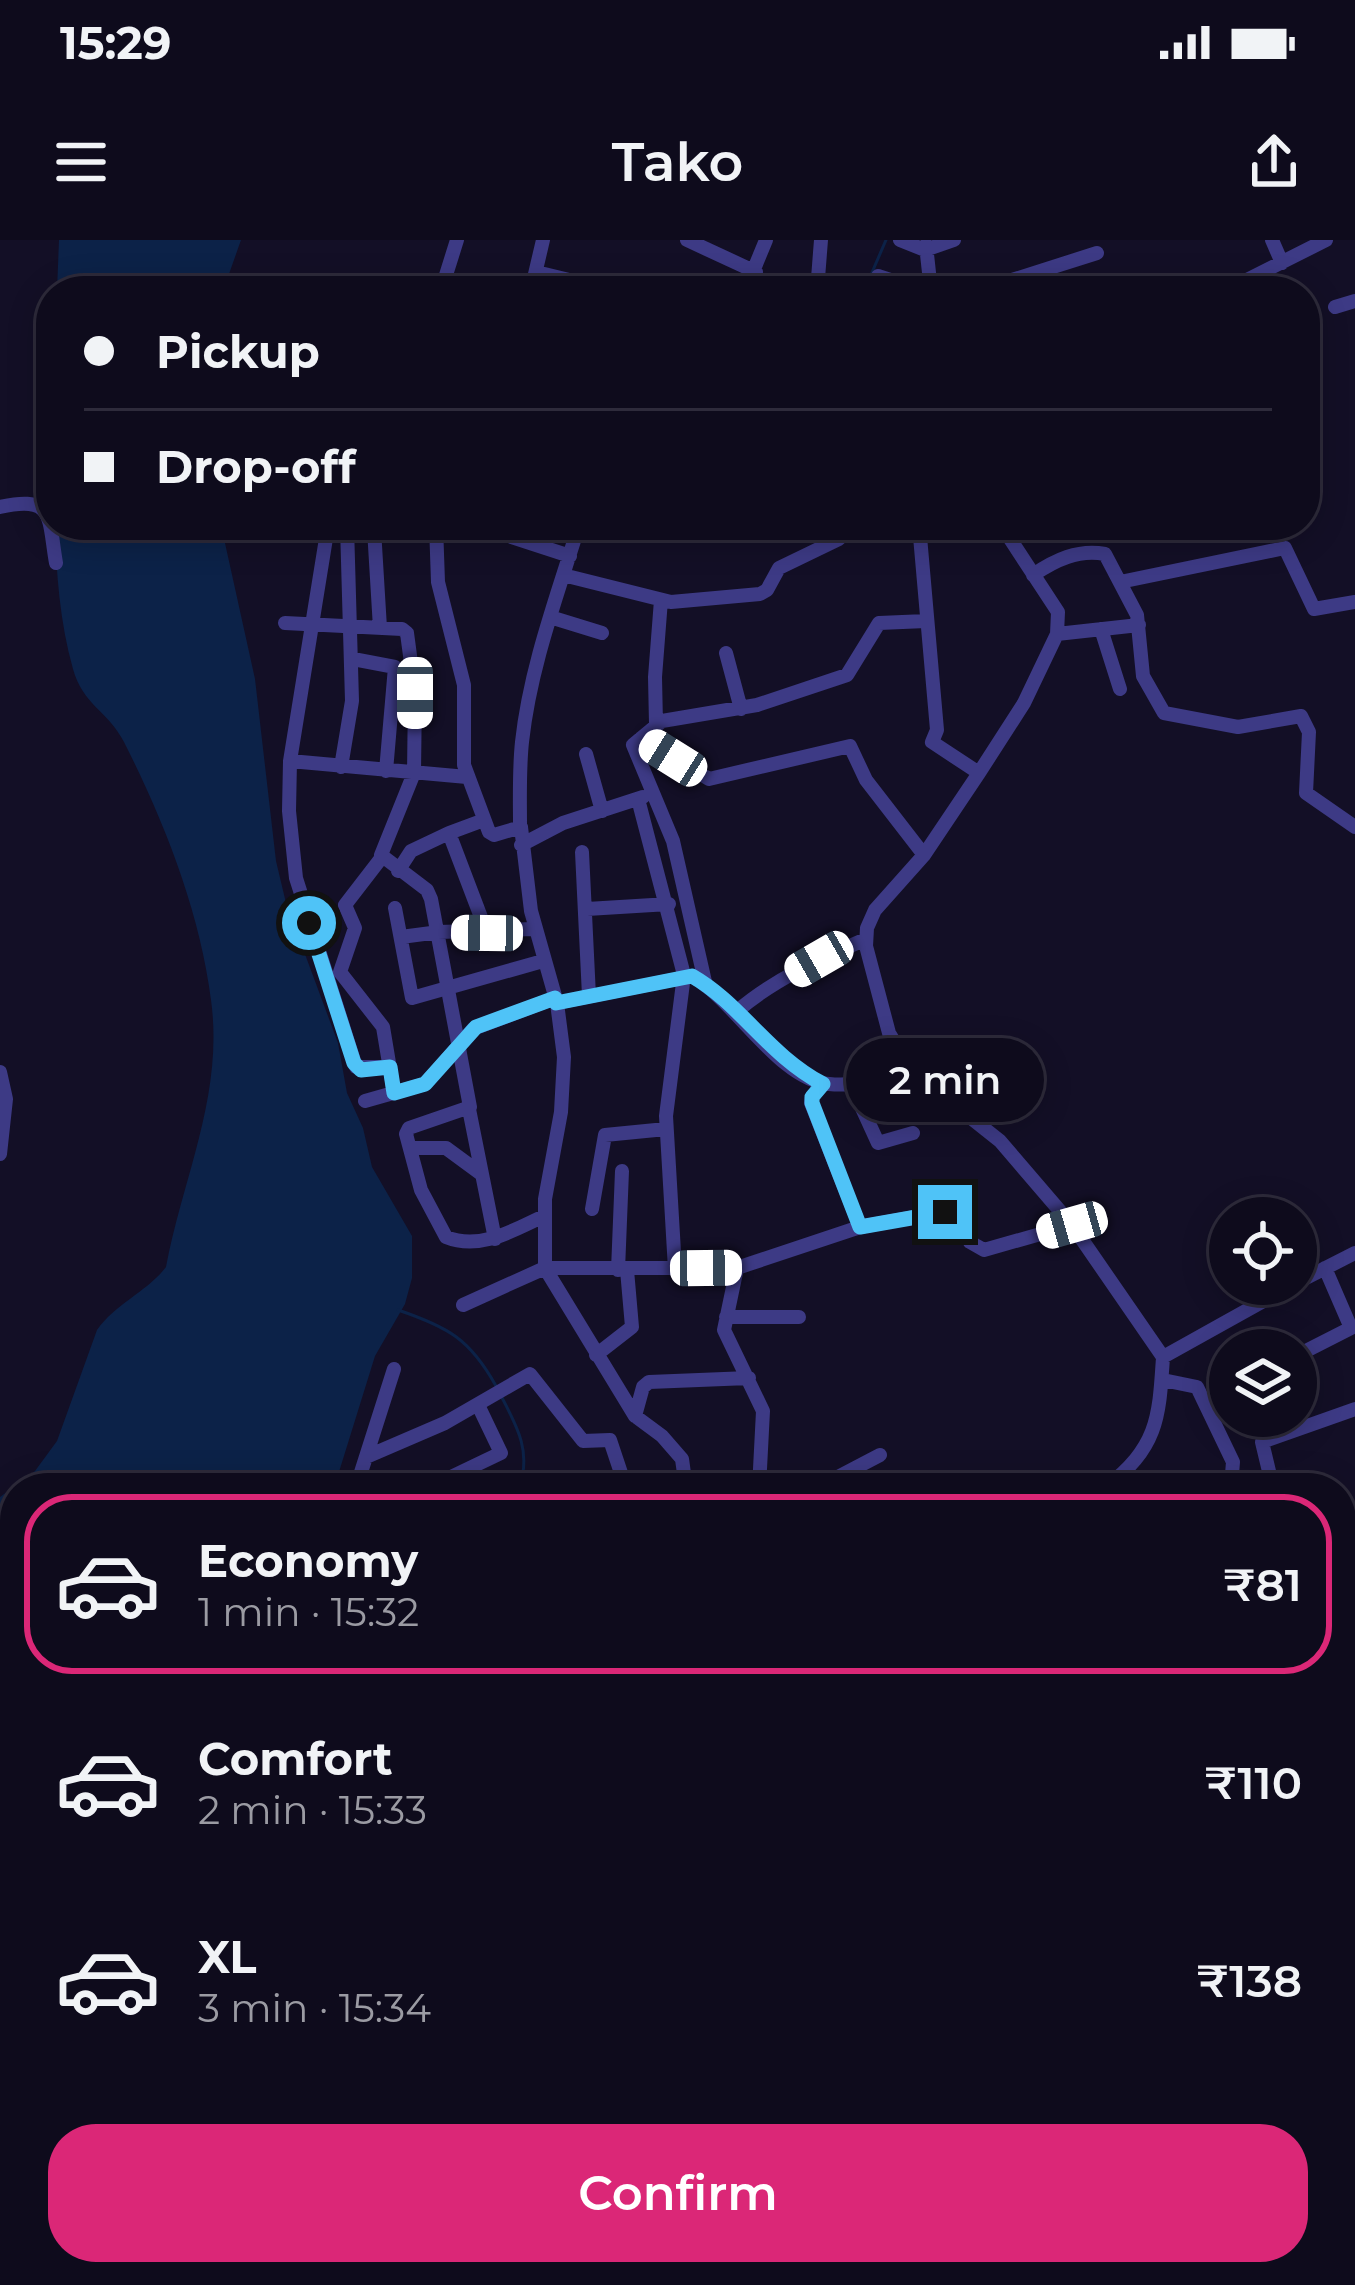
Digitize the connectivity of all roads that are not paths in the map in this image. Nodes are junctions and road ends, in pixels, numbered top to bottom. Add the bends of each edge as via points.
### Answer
1 (457, 240) edge
2 (543, 240) edge
3 (766, 240) edge
4 (820, 240) edge
5 (900, 240) edge
6 (954, 240) edge
7 (1272, 240) edge
8 (1326, 240) edge
9 (690, 241) edge
10 (926, 245) edge
11 (1097, 253) dead end
12 (1282, 263) junction
13 (536, 272) junction
14 (756, 272) junction
15 (446, 276) edge
16 (535, 276) edge
17 (553, 276) edge
18 (754, 276) edge
19 (818, 276) edge
20 (927, 276) edge
21 (1025, 276) edge
22 (1256, 276) edge
23 (1355, 301) edge
24 (1335, 307) dead end
25 (36, 504) edge
26 (0, 506) edge
27 (52, 540) edge
28 (326, 540) edge
29 (348, 540) edge
30 (375, 540) edge
31 (437, 540) edge
32 (521, 540) edge
33 (575, 540) edge
34 (837, 540) edge
35 (920, 540) edge
36 (1011, 540) edge
37 (570, 556) junction
38 (56, 563) dead end
39 (1033, 574) junction
40 (563, 575) junction
41 (1120, 582) junction
42 (662, 600) junction
43 (1355, 602) edge
44 (550, 617) junction
45 (926, 621) junction
46 (285, 623) dead end
47 (314, 624) junction
48 (352, 625) junction
49 (1139, 625) junction
50 (380, 628) junction
51 (1101, 629) junction
52 (602, 633) dead end
53 (1057, 634) junction
54 (726, 652) dead end
55 (353, 659) junction
56 (1120, 689) dead end
57 (741, 709) junction
58 (656, 724) junction
59 (641, 738) junction
60 (586, 754) dead end
61 (290, 761) junction
62 (341, 766) junction
63 (386, 771) junction
64 (414, 772) junction
65 (979, 772) junction
66 (467, 778) junction
67 (646, 796) junction
68 (602, 811) junction
69 (484, 820) junction
70 (520, 826) junction
71 (1355, 826) edge
72 (449, 833) junction
73 (521, 845) junction
74 (582, 852) dead end
75 (924, 855) junction
76 (382, 857) junction
77 (398, 871) junction
78 (668, 904) junction
79 (395, 908) dead end
80 (587, 909) junction
81 (535, 929) junction
82 (439, 932) junction
83 (487, 933) junction
84 (400, 937) junction
85 (866, 939) junction
86 (543, 961) junction
87 (684, 975) junction
88 (706, 986) junction
89 (447, 989) junction
90 (589, 996) junction
91 (556, 1000) junction
92 (736, 1012) junction
93 (460, 1043) junction
94 (390, 1067) junction
95 (912, 1071) junction
96 (1, 1082) edge
97 (823, 1084) junction
98 (851, 1084) junction
99 (394, 1093) junction
100 (365, 1101) dead end
101 (470, 1109) junction
102 (666, 1129) junction
103 (913, 1133) dead end
104 (410, 1148) junction
105 (0, 1154) edge
106 (622, 1171) dead end
107 (480, 1173) junction
108 (592, 1209) dead end
109 (544, 1216) junction
110 (1072, 1225) junction
111 (860, 1227) junction
112 (495, 1239) junction
113 (1355, 1253) edge
114 (545, 1268) junction
115 (737, 1268) junction
116 (1325, 1268) junction
117 (676, 1269) junction
118 (623, 1270) junction
119 (1317, 1272) edge
120 (463, 1305) dead end
121 (1257, 1305) edge
122 (799, 1317) dead end
123 (727, 1318) junction
124 (1317, 1345) edge
125 (596, 1355) junction
126 (1163, 1357) junction
127 (394, 1369) dead end
128 (749, 1378) junction
129 (1163, 1380) junction
130 (478, 1405) junction
131 (1355, 1409) edge
132 (635, 1416) junction
133 (880, 1455) dead end
134 (366, 1457) junction
135 (361, 1473) edge
136 (459, 1473) edge
137 (621, 1473) edge
138 (685, 1473) edge
139 (760, 1473) edge
140 (846, 1473) edge
141 (1129, 1473) edge
142 (1232, 1473) edge
143 (1270, 1473) edge

1 - 15 street
2 - 13 street
3 - 14 street
4 - 19 street
5 - 10 street
6 - 10 street
7 - 12 street
8 - 12 street
9 - 14 street
10 - 20 street
11 - 21 street
12 - 22 street
13 - 16 street
13 - 17 street
14 - 18 street
23 - 24 street
25 - 26 street
27 - 38 street
28 - 47 street
29 - 48 street
30 - 50 street
31 - 66 street via 438,582 464,685
32 - 37 street
33 - 37 street
34 - 42 street via 776,571 765,592
35 - 45 street
36 - 39 street
37 - 40 street
39 - 41 street via 1059,558 1098,551
39 - 53 street via 1058,612
40 - 42 street
40 - 44 street
41 - 43 street via 1286,548 1314,609
41 - 49 street
42 - 58 street
44 - 52 street
44 - 70 street via 522,739
45 - 57 street via 881,622 851,674
45 - 65 street via 938,730 932,742
46 - 47 street
47 - 48 street
47 - 61 street
48 - 50 street
48 - 55 street
49 - 51 street
49 - 71 street via 1143,676 1164,713 1235,727 1301,716 1309,734 1306,794
50 - 64 street via 407,633
51 - 53 street
51 - 56 street
53 - 65 street
54 - 57 street
55 - 62 street
55 - 63 street via 394,667
57 - 58 street
58 - 59 street
59 - 67 street via 633,752
59 - 75 street via 709,779 850,746
60 - 68 street
61 - 62 street
61 - 94 street via 296,878 322,968 356,1067
62 - 63 street
63 - 64 street
64 - 66 street
64 - 76 street
65 - 75 street
66 - 69 street
67 - 68 street
67 - 78 street
67 - 88 street via 674,841
68 - 73 street
69 - 70 street via 494,835
69 - 72 street
70 - 73 street
72 - 77 street via 411,850
72 - 83 street
73 - 81 street
74 - 80 street
75 - 85 street via 875,910
76 - 77 street
76 - 94 street via 346,903 355,928 340,972 383,1027
77 - 82 street via 430,894
78 - 80 street
78 - 87 street
79 - 84 street
80 - 90 street
81 - 83 street
81 - 86 street
82 - 83 street
82 - 84 street
82 - 89 street
84 - 89 street via 411,997
85 - 92 street
85 - 95 street via 889,1033
86 - 89 street
86 - 91 street
87 - 88 street
87 - 90 street
87 - 102 street
88 - 92 street
89 - 93 street
90 - 91 street
91 - 93 street via 476,1027
91 - 109 street via 564,1080
92 - 97 street via 778,1056
93 - 99 street via 425,1084
93 - 101 street
94 - 99 street
95 - 98 street
95 - 110 street via 1000,1141
96 - 105 street
97 - 98 street
97 - 111 street via 812,1103
98 - 103 street via 878,1143
99 - 100 street
101 - 104 street via 407,1129
101 - 107 street
102 - 108 street via 605,1135
102 - 117 street
104 - 107 street via 446,1148
104 - 112 street via 446,1237
106 - 118 street
107 - 112 street
109 - 112 street
109 - 114 street
110 - 111 street via 984,1250 950,1213
110 - 126 street
111 - 115 street
113 - 116 street
114 - 118 street
114 - 120 street
114 - 125 street
115 - 117 street
115 - 123 street
116 - 119 street
116 - 124 street via 1351,1328
117 - 118 street
118 - 125 street via 632,1327
121 - 126 street
122 - 123 street
123 - 128 street via 726,1336
125 - 132 street
126 - 129 street
127 - 134 street
128 - 132 street via 649,1382
128 - 139 street via 764,1421
129 - 141 street via 1154,1431
129 - 142 street via 1197,1387
130 - 134 street
130 - 136 street via 501,1453
130 - 137 street via 532,1375 584,1441 609,1439
131 - 143 street via 1263,1441
132 - 138 street via 677,1452
133 - 140 street
134 - 135 street

